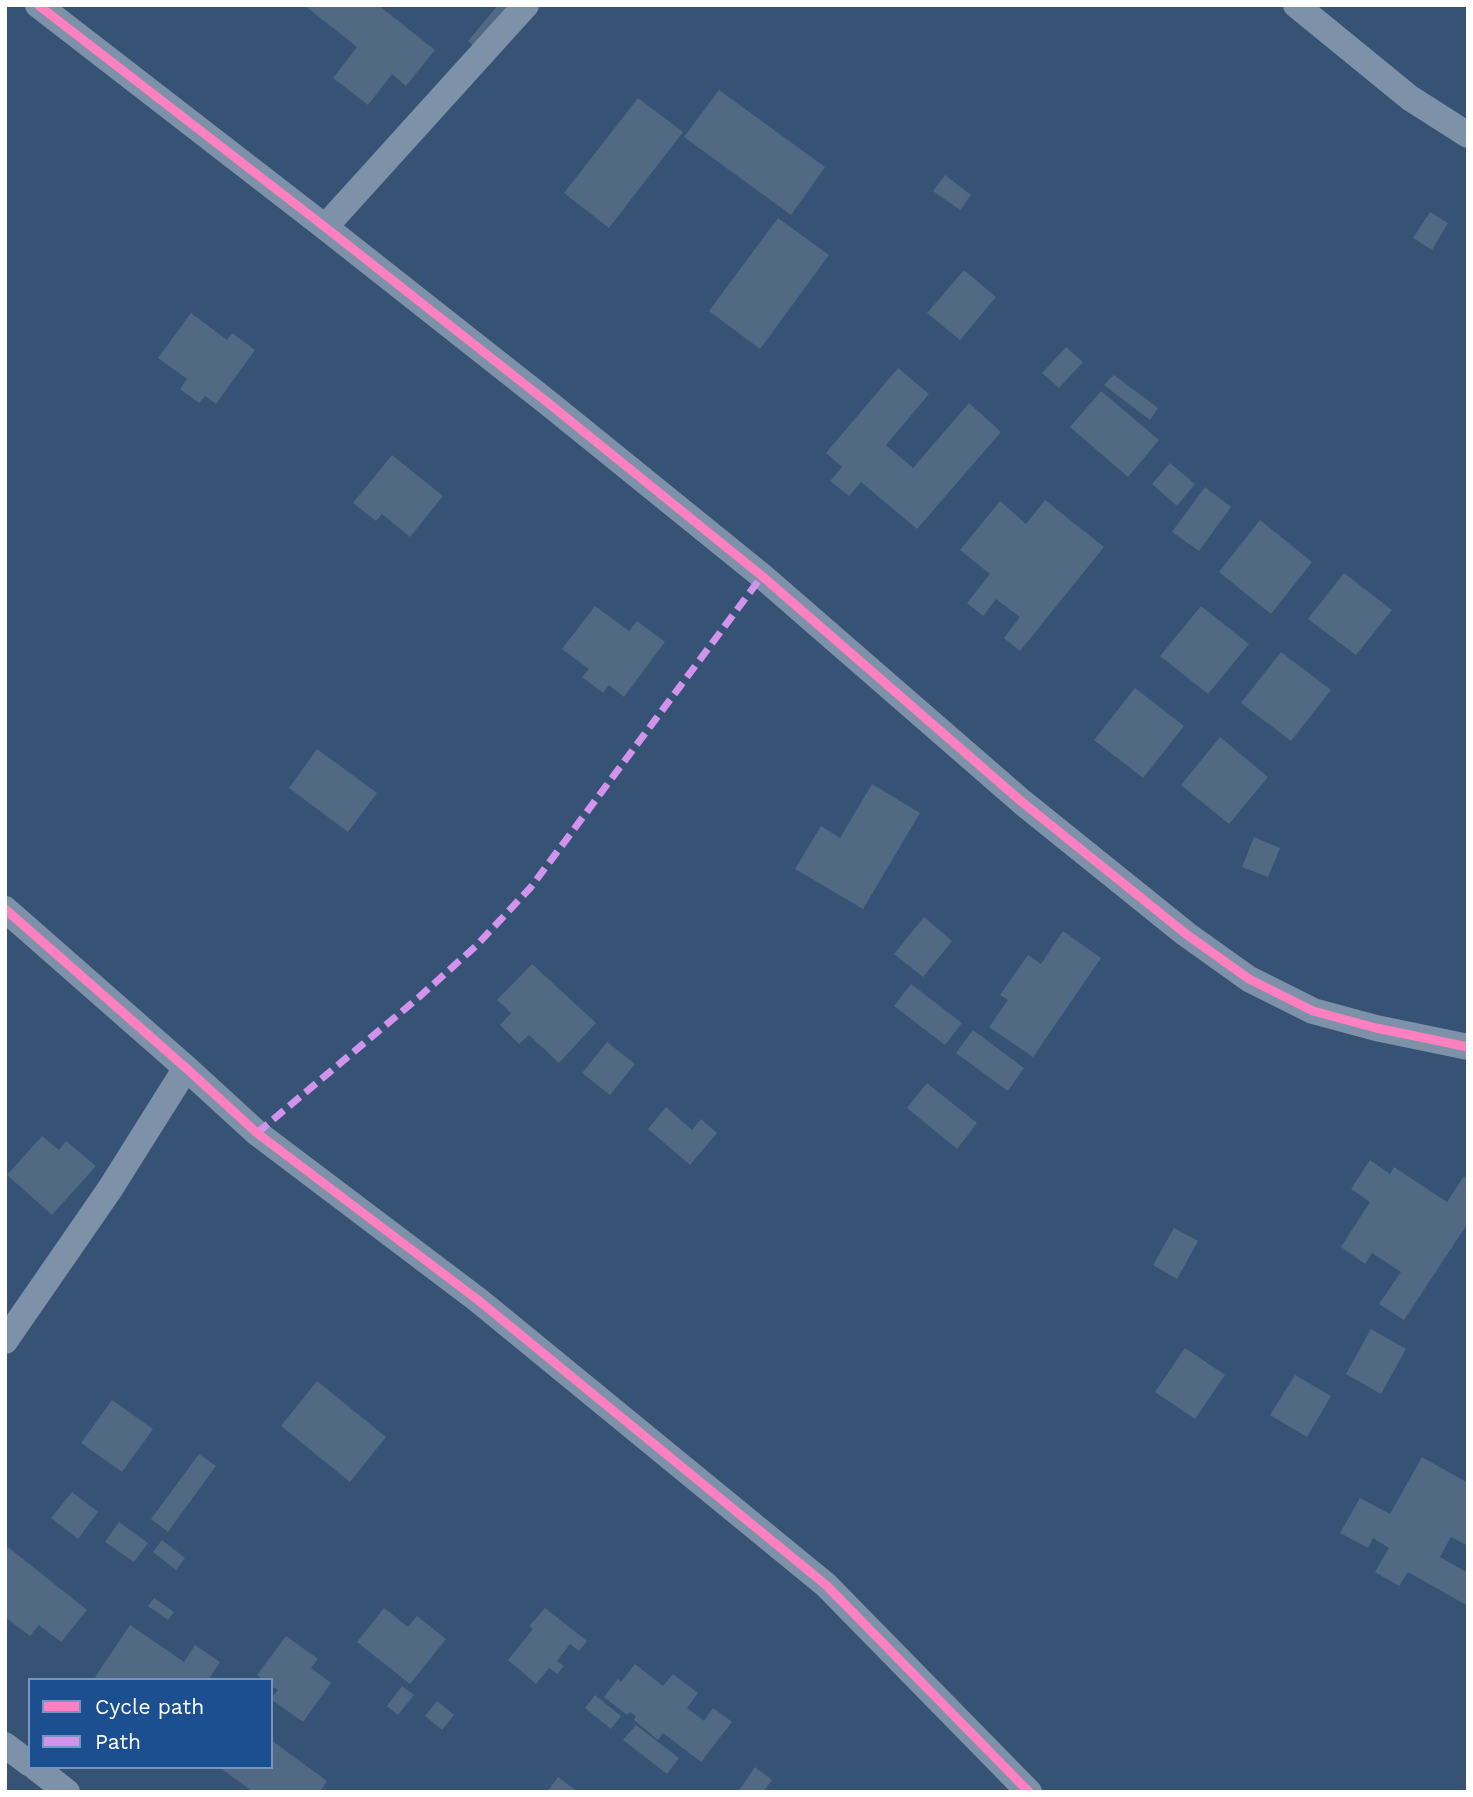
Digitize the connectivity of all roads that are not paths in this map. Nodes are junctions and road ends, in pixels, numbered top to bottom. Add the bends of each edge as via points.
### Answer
1 (38, 5) edge
2 (526, 5) edge
3 (1296, 5) edge
4 (1468, 135) edge
5 (325, 227) junction
6 (5, 909) edge
7 (1468, 1047) edge
8 (186, 1068) junction
9 (5, 1341) edge
10 (5, 1745) edge
11 (28, 1762) edge
12 (38, 1769) edge
13 (67, 1792) edge
14 (1029, 1792) edge

1 - 5 street
2 - 5 street
3 - 4 street via 1410,98
5 - 7 street via 762,576 1138,897 1249,979 1313,1012
6 - 8 street
8 - 9 street via 110,1189
8 - 14 street via 257,1133 478,1300 826,1585
10 - 11 street
12 - 13 street

